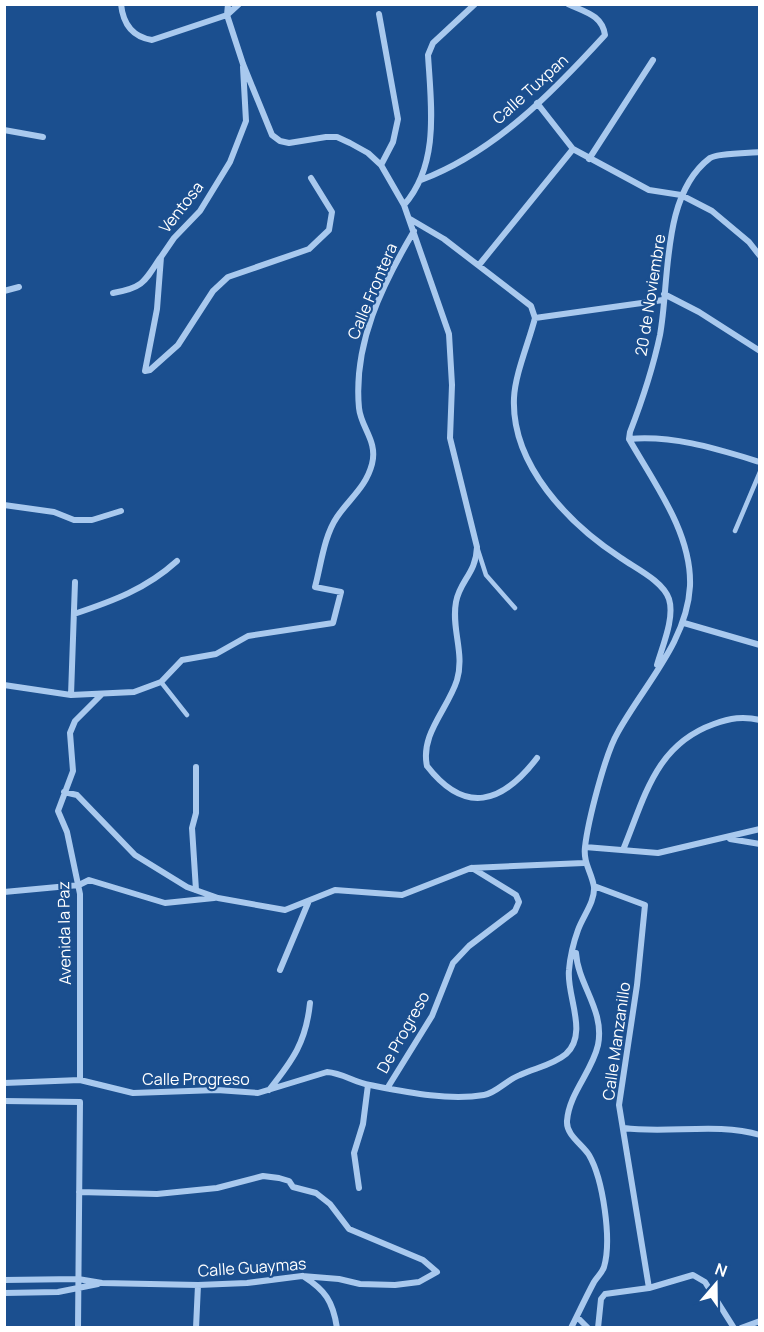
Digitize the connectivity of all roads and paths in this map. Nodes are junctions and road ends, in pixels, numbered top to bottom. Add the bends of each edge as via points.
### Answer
1 (122, 4) edge
2 (228, 4) edge
3 (239, 4) edge
4 (476, 4) edge
5 (568, 4) edge
6 (379, 14) dead end
7 (227, 15) junction
8 (652, 60) dead end
9 (243, 64) junction
10 (537, 103) junction
11 (4, 130) edge
12 (43, 137) dead end
13 (573, 149) junction
14 (759, 152) edge
15 (589, 159) junction
16 (381, 165) junction
17 (311, 178) dead end
18 (422, 180) junction
19 (681, 195) junction
20 (404, 204) junction
21 (410, 219) junction
22 (414, 231) junction
23 (759, 256) edge
24 (161, 257) junction
25 (479, 265) junction
26 (19, 287) dead end
27 (4, 291) edge
28 (113, 293) dead end
29 (663, 297) junction
30 (535, 318) junction
31 (759, 351) edge
32 (629, 439) junction
33 (759, 462) edge
34 (759, 472) edge
35 (4, 505) edge
36 (121, 511) dead end
37 (735, 531) dead end
38 (477, 547) junction
39 (177, 561) dead end
40 (75, 582) dead end
41 (514, 608) dead end
42 (74, 614) junction
43 (684, 623) junction
44 (759, 645) edge
45 (654, 675) junction
46 (161, 682) junction
47 (4, 685) edge
48 (102, 694) junction
49 (71, 695) junction
50 (187, 715) dead end
51 (759, 720) edge
52 (537, 758) dead end
53 (196, 767) dead end
54 (64, 792) junction
55 (759, 830) edge
56 (726, 838) junction
57 (759, 844) edge
58 (585, 847) junction
59 (623, 850) junction
60 (584, 863) junction
61 (471, 868) junction
62 (79, 885) junction
63 (594, 886) junction
64 (196, 890) junction
65 (4, 892) edge
66 (218, 898) junction
67 (308, 903) junction
68 (576, 946) junction
69 (280, 970) dead end
70 (310, 1003) dead end
71 (80, 1080) junction
72 (4, 1083) edge
73 (368, 1085) junction
74 (388, 1087) junction
75 (268, 1091) junction
76 (4, 1101) edge
77 (624, 1128) junction
78 (759, 1136) edge
79 (359, 1188) dead end
80 (79, 1192) junction
81 (302, 1276) junction
82 (78, 1279) junction
83 (4, 1280) edge
84 (102, 1284) junction
85 (198, 1285) junction
86 (649, 1287) junction
87 (78, 1289) junction
88 (4, 1293) edge
89 (577, 1317) junction
90 (759, 1322) edge
91 (78, 1328) edge
92 (196, 1328) edge
93 (337, 1328) edge
94 (572, 1328) edge
95 (588, 1328) edge
96 (598, 1328) edge
97 (734, 1328) edge
98 (741, 1328) edge

1 - 7 street via 129,28 140,38 152,40
2 - 7 street
3 - 7 street
4 - 18 street via 433,43 428,55 430,137
5 - 10 street, Calle Tuxpan via 596,16 605,35
6 - 16 street via 398,119 393,142
7 - 9 street
8 - 15 street
9 - 16 street via 272,135 280,141 337,137 368,153
9 - 24 street, Ventosa via 246,122 230,162 200,211
10 - 13 street
10 - 18 street, Calle Tuxpan via 470,156
11 - 12 street
13 - 15 street
13 - 25 street
14 - 19 street, 20 de Noviembre via 712,157 690,178
15 - 19 street via 649,190
16 - 20 street
17 - 24 street, Ventosa via 332,212 329,230 309,249 228,277 213,291 178,345 145,371 157,309
18 - 20 street
19 - 23 street via 712,211 749,242
19 - 29 street, 20 de Noviembre
20 - 21 street
21 - 22 street
21 - 25 street
22 - 38 street via 449,334 450,438
22 - 46 street, Calle Frontera via 363,340 357,377 360,411 373,440 373,462 364,485 336,518 315,587 341,592 333,623 248,636 216,654 182,660
24 - 28 street via 136,289
25 - 30 street via 531,306
26 - 27 street
29 - 30 street
29 - 31 street via 699,312
29 - 32 street, 20 de Noviembre via 660,334
30 - 45 street via 514,396 521,441 532,466 561,508 599,544 661,587 669,599 670,616
32 - 33 street via 685,441
32 - 43 street via 679,529 688,559 690,584
34 - 37 lane
35 - 36 street via 54,512 75,520
38 - 41 lane via 486,575
38 - 52 street via 475,567 456,600 461,663 456,683 428,740 425,760 442,786 474,798 495,795 511,787
39 - 42 street via 159,578 128,595
40 - 42 street
42 - 49 street
43 - 44 street
43 - 45 street
45 - 58 street via 616,734
46 - 48 street, Calle Frontera via 134,692
46 - 50 lane
47 - 49 street, Calle Frontera
48 - 49 street, Calle Frontera
48 - 54 street, Avenida la Paz via 75,721 70,733 73,771
51 - 59 street via 726,720 680,741 657,767
53 - 64 street via 196,813 192,828
54 - 62 street, Avenida la Paz via 58,811
54 - 64 street via 77,795 135,855
55 - 56 street
56 - 57 street
56 - 59 street via 658,853
58 - 59 street
58 - 60 street
60 - 61 street
60 - 63 street
61 - 67 street via 402,896 335,890
61 - 74 street, De Progreso via 516,895 519,902 515,911 453,963 432,1016
62 - 65 street
62 - 66 street via 89,880 165,903
62 - 71 street, Avenida la Paz
63 - 68 street, Calle Progreso
63 - 77 street, Calle Manzanillo via 645,904 619,1105
64 - 66 street
66 - 67 street via 285,910
67 - 69 street
68 - 74 street, Calle Progreso via 568,971 576,1026 567,1053 518,1075 487,1095 424,1094
68 - 89 street via 577,968 595,1006 598,1036 566,1122 567,1129 589,1154 607,1234 603,1268
70 - 75 street via 308,1029 291,1062
71 - 72 street, Calle Progreso
71 - 75 street, Calle Progreso via 133,1093
73 - 74 street, Calle Progreso
73 - 75 street, Calle Progreso via 337,1072 327,1072
73 - 79 street via 354,1153
76 - 80 street via 80,1102
77 - 78 street via 654,1132 741,1130
77 - 86 street, Calle Manzanillo
80 - 81 street, Calle Guaymas via 157,1194 217,1188 263,1176 289,1181 293,1187 316,1193 330,1204 349,1229 423,1260 437,1272 418,1282 395,1285
80 - 82 street
81 - 85 street, Calle Guaymas
81 - 93 street via 322,1288 334,1308
82 - 83 street, Calle Guaymas
82 - 84 street, Calle Guaymas
82 - 87 street
84 - 85 street, Calle Guaymas
84 - 87 street, Calle Guaymas
85 - 92 street
86 - 96 street via 605,1294
86 - 97 street via 693,1275 699,1277 717,1297
87 - 88 street, Calle Guaymas
87 - 91 street
89 - 94 street
89 - 95 street
90 - 98 street

